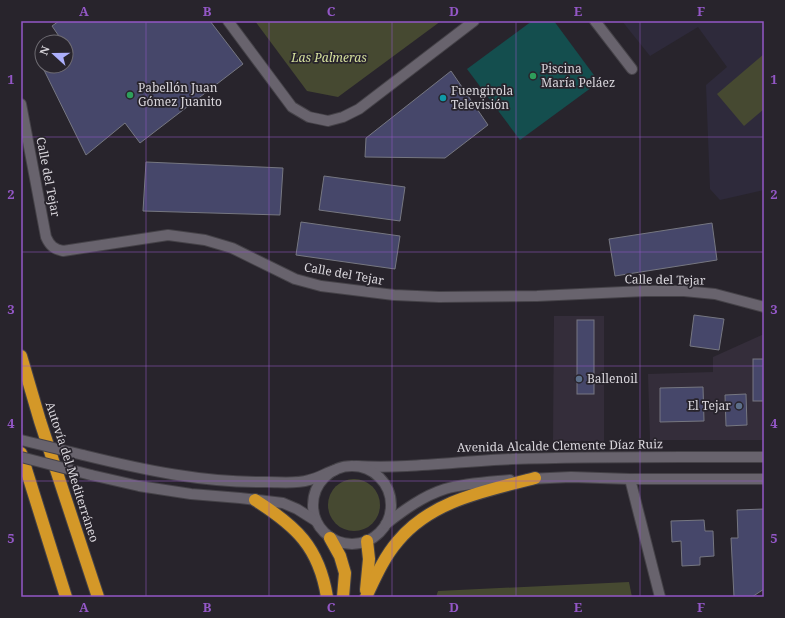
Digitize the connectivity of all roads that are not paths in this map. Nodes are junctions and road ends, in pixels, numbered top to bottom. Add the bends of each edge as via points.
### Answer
1 (228, 21) edge
2 (474, 21) edge
3 (594, 21) edge
4 (632, 69) dead end
5 (21, 104) edge
6 (764, 307) edge
7 (21, 356) edge
8 (21, 440) edge
9 (21, 453) edge
10 (21, 457) edge
11 (764, 457) edge
12 (356, 466) junction
13 (335, 470) junction
14 (535, 478) junction
15 (630, 479) junction
16 (764, 479) edge
17 (255, 500) junction
18 (316, 521) junction
19 (386, 524) junction
20 (330, 538) junction
21 (367, 541) junction
22 (66, 597) edge
23 (98, 597) edge
24 (327, 597) edge
25 (343, 597) edge
26 (366, 597) edge
27 (660, 597) edge

1 - 2 street via 292,107 309,117 328,121 359,109
3 - 4 street
5 - 6 street, Calle del Tejar via 46,237 55,249 63,251 168,235 205,240 232,248 295,279 322,286 394,295 537,296 684,291 715,294
7 - 23 highway, Autovía del Mediterráneo
8 - 13 street, bridge via 141,469 194,478 242,482 296,482 310,480
9 - 22 highway
10 - 17 street, bridge via 139,486
11 - 12 street, Avenida Alcalde Clemente Díaz Ruiz via 572,457
12 - 13 street via 345,466
12 - 19 street via 376,474 386,485 390,497 390,511
13 - 18 street via 317,485 313,497
14 - 15 street
14 - 19 street via 477,483 445,489 424,498
14 - 26 highway via 444,505 417,521 397,541 380,567
15 - 16 street
15 - 27 street
17 - 18 street via 283,503
17 - 24 highway via 304,539 316,558
18 - 20 street
19 - 21 street via 378,534
20 - 21 street via 354,544
20 - 25 highway via 340,556 345,573
21 - 26 highway via 369,559

